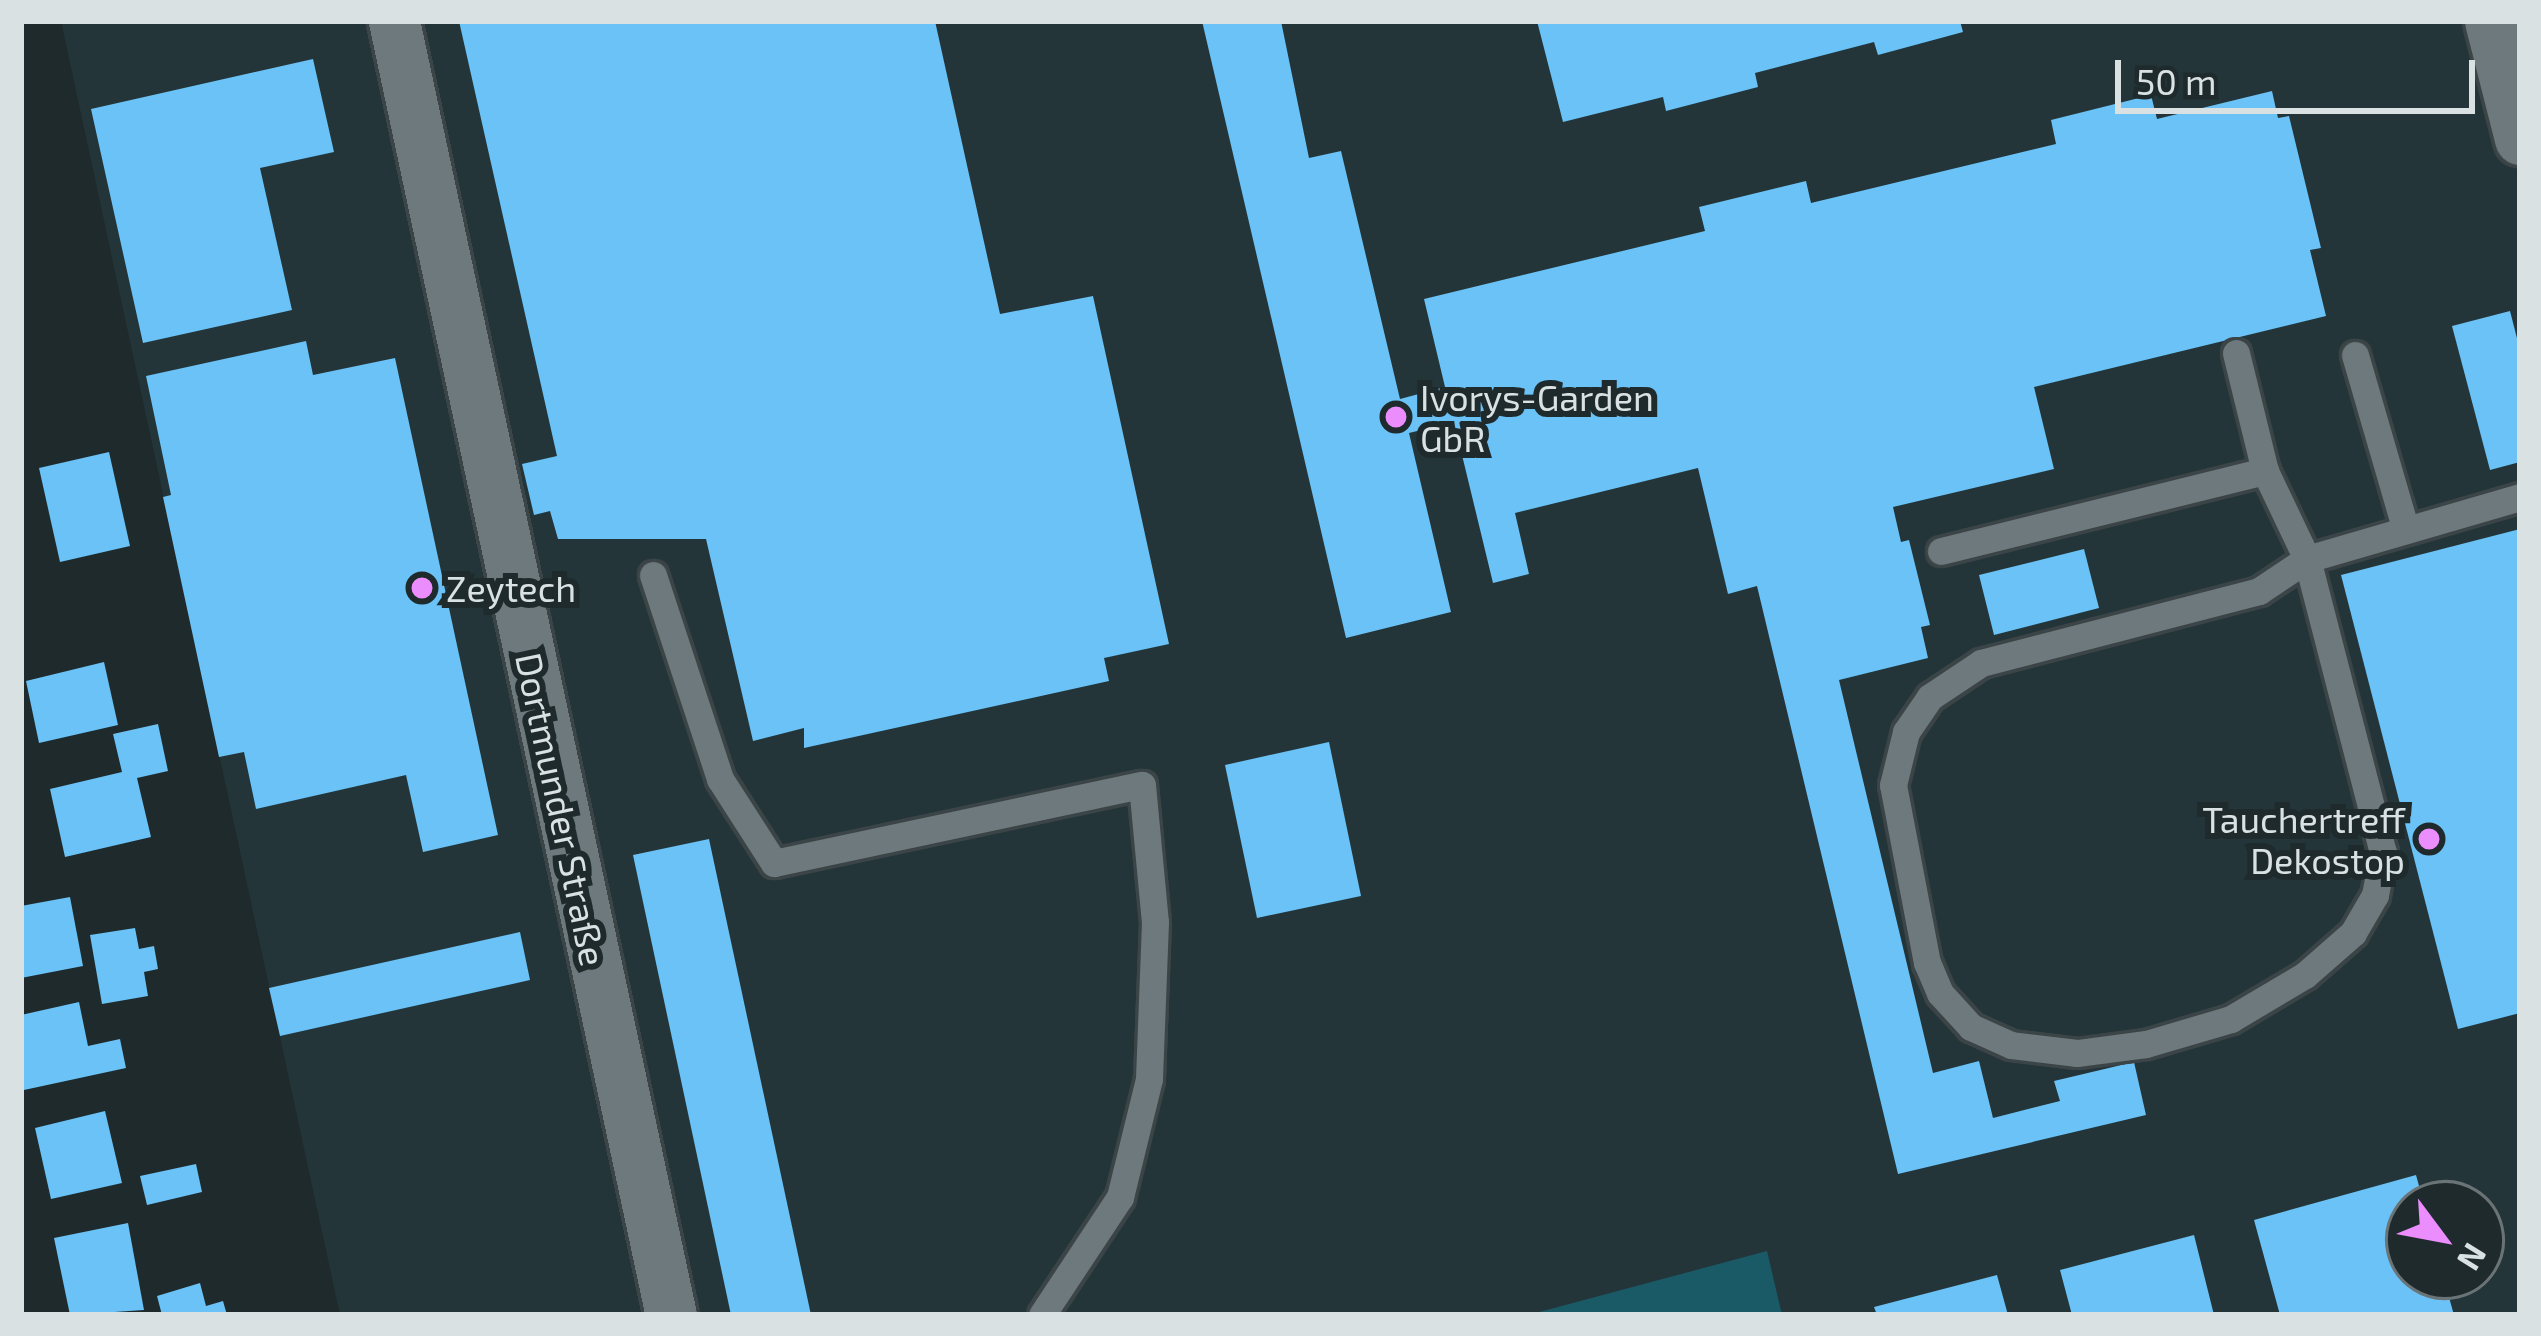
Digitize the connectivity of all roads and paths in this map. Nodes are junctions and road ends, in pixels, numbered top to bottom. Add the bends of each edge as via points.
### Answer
1 (394, 21) edge
2 (2490, 21) edge
3 (2520, 139) edge
4 (2236, 353) dead end
5 (2355, 355) dead end
6 (2265, 471) junction
7 (2520, 496) edge
8 (2406, 530) junction
9 (1941, 551) dead end
10 (2307, 559) junction
11 (652, 575) dead end
12 (671, 1315) edge
13 (1042, 1315) edge

1 - 12 street, Dortmunder Straße
2 - 3 street
4 - 6 lane
5 - 8 lane
6 - 9 lane
6 - 10 lane
7 - 8 lane
8 - 10 lane
10 - 10 lane via 2259,591 1981,663 1930,697 1906,732 1893,785 1927,962 1940,993 1971,1027 2012,1046 2077,1053 2146,1044 2231,1019 2305,975 2353,933 2375,895 2383,852
11 - 13 lane via 720,779 774,863 1142,785 1155,922 1150,1079 1120,1197

